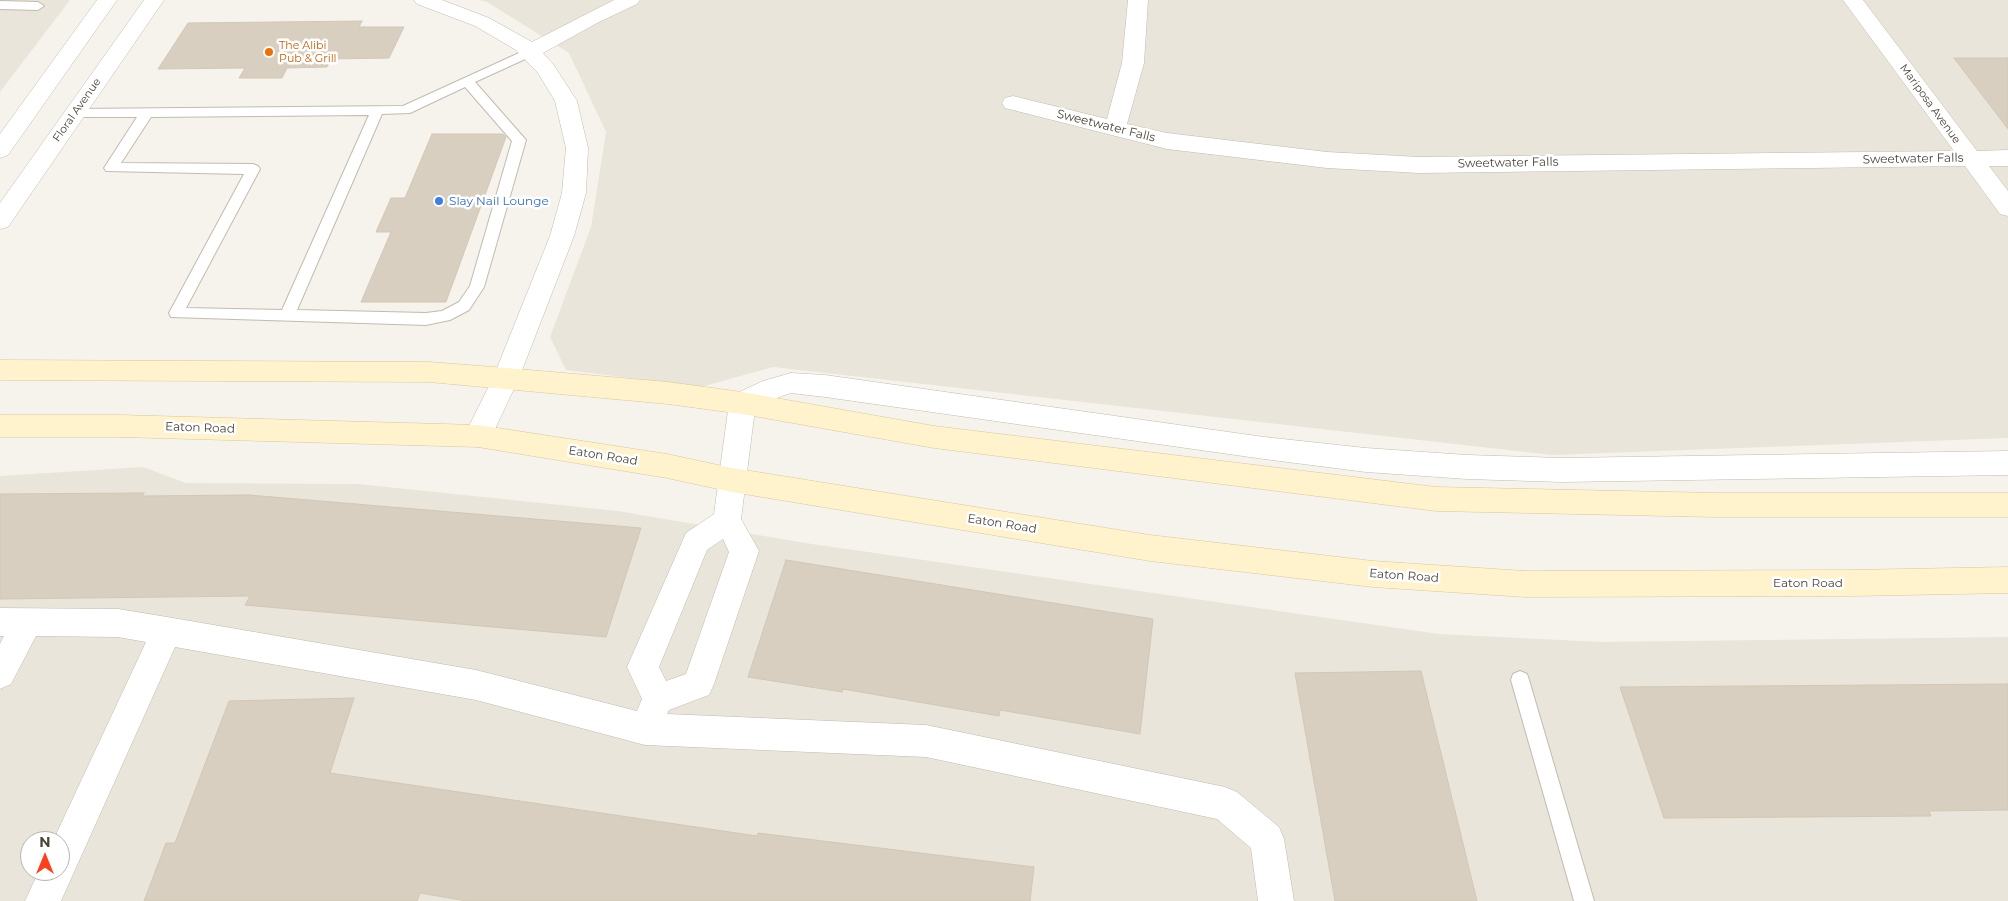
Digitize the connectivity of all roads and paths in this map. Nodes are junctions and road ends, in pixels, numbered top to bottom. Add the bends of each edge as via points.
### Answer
1 (107, 0) edge
2 (154, 0) edge
3 (424, 0) edge
4 (630, 0) edge
5 (1138, 0) edge
6 (1853, 0) edge
7 (0, 5) edge
8 (38, 6) dead end
9 (530, 52) junction
10 (467, 81) junction
11 (1013, 103) dead end
12 (377, 110) junction
13 (147, 112) junction
14 (75, 113) junction
15 (1115, 128) junction
16 (0, 150) edge
17 (1970, 158) junction
18 (2008, 158) edge
19 (2008, 208) edge
20 (0, 221) edge
21 (287, 315) junction
22 (0, 370) edge
23 (506, 378) junction
24 (742, 404) junction
25 (0, 426) edge
26 (478, 436) junction
27 (2008, 463) edge
28 (732, 480) junction
29 (2008, 505) edge
30 (727, 520) junction
31 (2008, 580) edge
32 (14, 622) edge
33 (167, 631) junction
34 (0, 674) edge
35 (1520, 680) dead end
36 (658, 699) junction
37 (645, 729) junction
38 (70, 842) edge
39 (52, 881) edge
40 (43, 901) edge
41 (1276, 901) edge
42 (1584, 901) edge

1 - 16 street
2 - 14 street, Floral Avenue
3 - 9 street via 482,22
4 - 9 street
5 - 15 street via 1133,62
6 - 17 street, Mariposa Avenue
7 - 8 lane
9 - 10 lane
9 - 23 street via 546,68 566,101 577,148 576,166 574,193 562,236
10 - 12 lane via 405,110
10 - 21 lane via 520,140 476,288 464,306 445,316 426,320
11 - 15 street, Sweetwater Falls
12 - 13 lane
12 - 21 lane
13 - 14 lane
13 - 21 lane via 111,168 253,169 176,313
14 - 20 street, Floral Avenue
15 - 17 street, Sweetwater Falls via 1167,141 1327,160 1419,165
17 - 18 street, Sweetwater Falls
17 - 19 street, Mariposa Avenue
22 - 23 street via 429,372
23 - 24 street via 668,393
23 - 26 street
24 - 27 street via 772,388 791,383 1264,448 1467,468 1562,470
24 - 28 street
24 - 29 street via 934,437 1436,499 1716,505
25 - 26 street, Eaton Road via 120,426
26 - 28 street, Eaton Road via 667,466
28 - 30 street
28 - 31 street, Eaton Road via 1150,548 1373,574 1525,584
30 - 36 street via 696,542 643,667
30 - 36 street via 744,551 698,684
32 - 33 street via 118,623
32 - 34 street
33 - 37 street via 476,685
33 - 38 street
35 - 42 lane
36 - 37 street
37 - 41 street via 926,741 1225,804 1267,839
39 - 40 street

